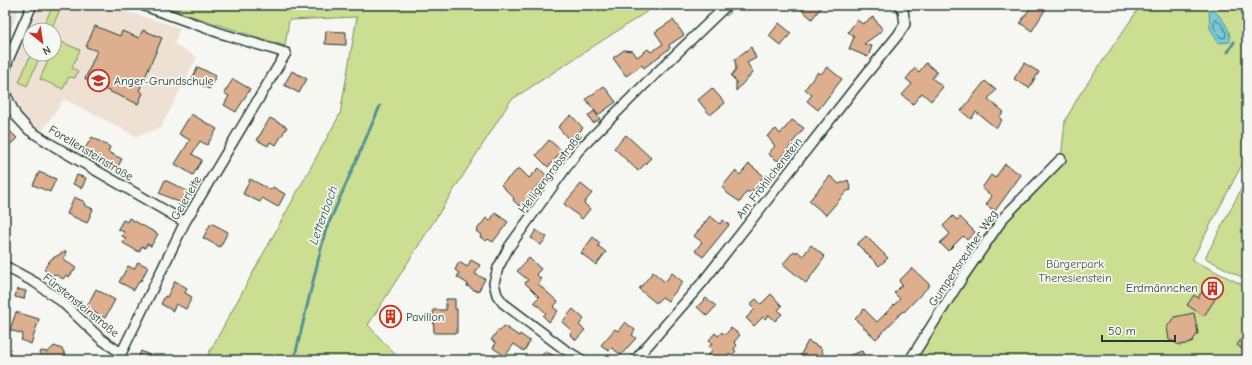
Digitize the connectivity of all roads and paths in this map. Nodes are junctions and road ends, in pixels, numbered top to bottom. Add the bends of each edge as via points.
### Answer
1 (32, 5) edge
2 (142, 5) edge
3 (726, 5) edge
4 (899, 5) edge
5 (5, 72) edge
6 (5, 86) edge
7 (1061, 159) dead end
8 (185, 222) junction
9 (5, 266) edge
10 (119, 356) edge
11 (582, 360) edge
12 (635, 360) edge
13 (910, 360) edge

1 - 5 street
2 - 8 street, Geierleite via 286,52
3 - 11 street, Heiligengrabstraße via 578,151 509,247 498,268 494,283 503,303
4 - 12 street, Am Fröhlichenstein via 903,10 904,24 898,35 702,283
6 - 8 street, Forellensteinstraße via 6,95 16,116 29,130
7 - 13 street, Gumpertsreuther Weg via 1004,217
8 - 10 street, Geierleite
9 - 10 street, Fürstensteinstraße via 36,283 61,301

